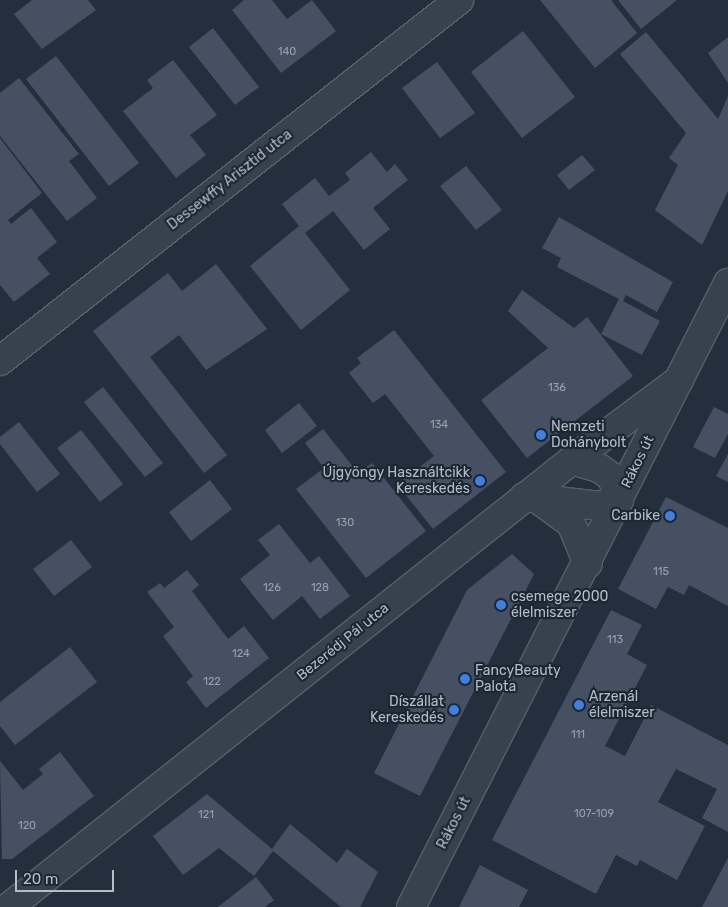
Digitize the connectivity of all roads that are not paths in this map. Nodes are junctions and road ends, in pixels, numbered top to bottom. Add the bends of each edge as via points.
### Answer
1 (459, 0) edge
2 (728, 284) edge
3 (0, 361) edge
4 (679, 380) junction
5 (572, 460) junction
6 (531, 498) junction
7 (619, 500) junction
8 (588, 564) junction
9 (9, 907) edge
10 (411, 907) edge

1 - 3 street, Dessewffy Arisztid utca
2 - 4 street, Rákos út
4 - 5 street, Bezerédj Pál utca
4 - 7 street, Rákos út
5 - 6 street, Bezerédj Pál utca
5 - 7 street via 599,468 612,477
6 - 7 street via 598,506
6 - 8 street via 571,523
6 - 9 street, Bezerédj Pál utca
7 - 8 street, Rákos út
8 - 10 street, Rákos út

